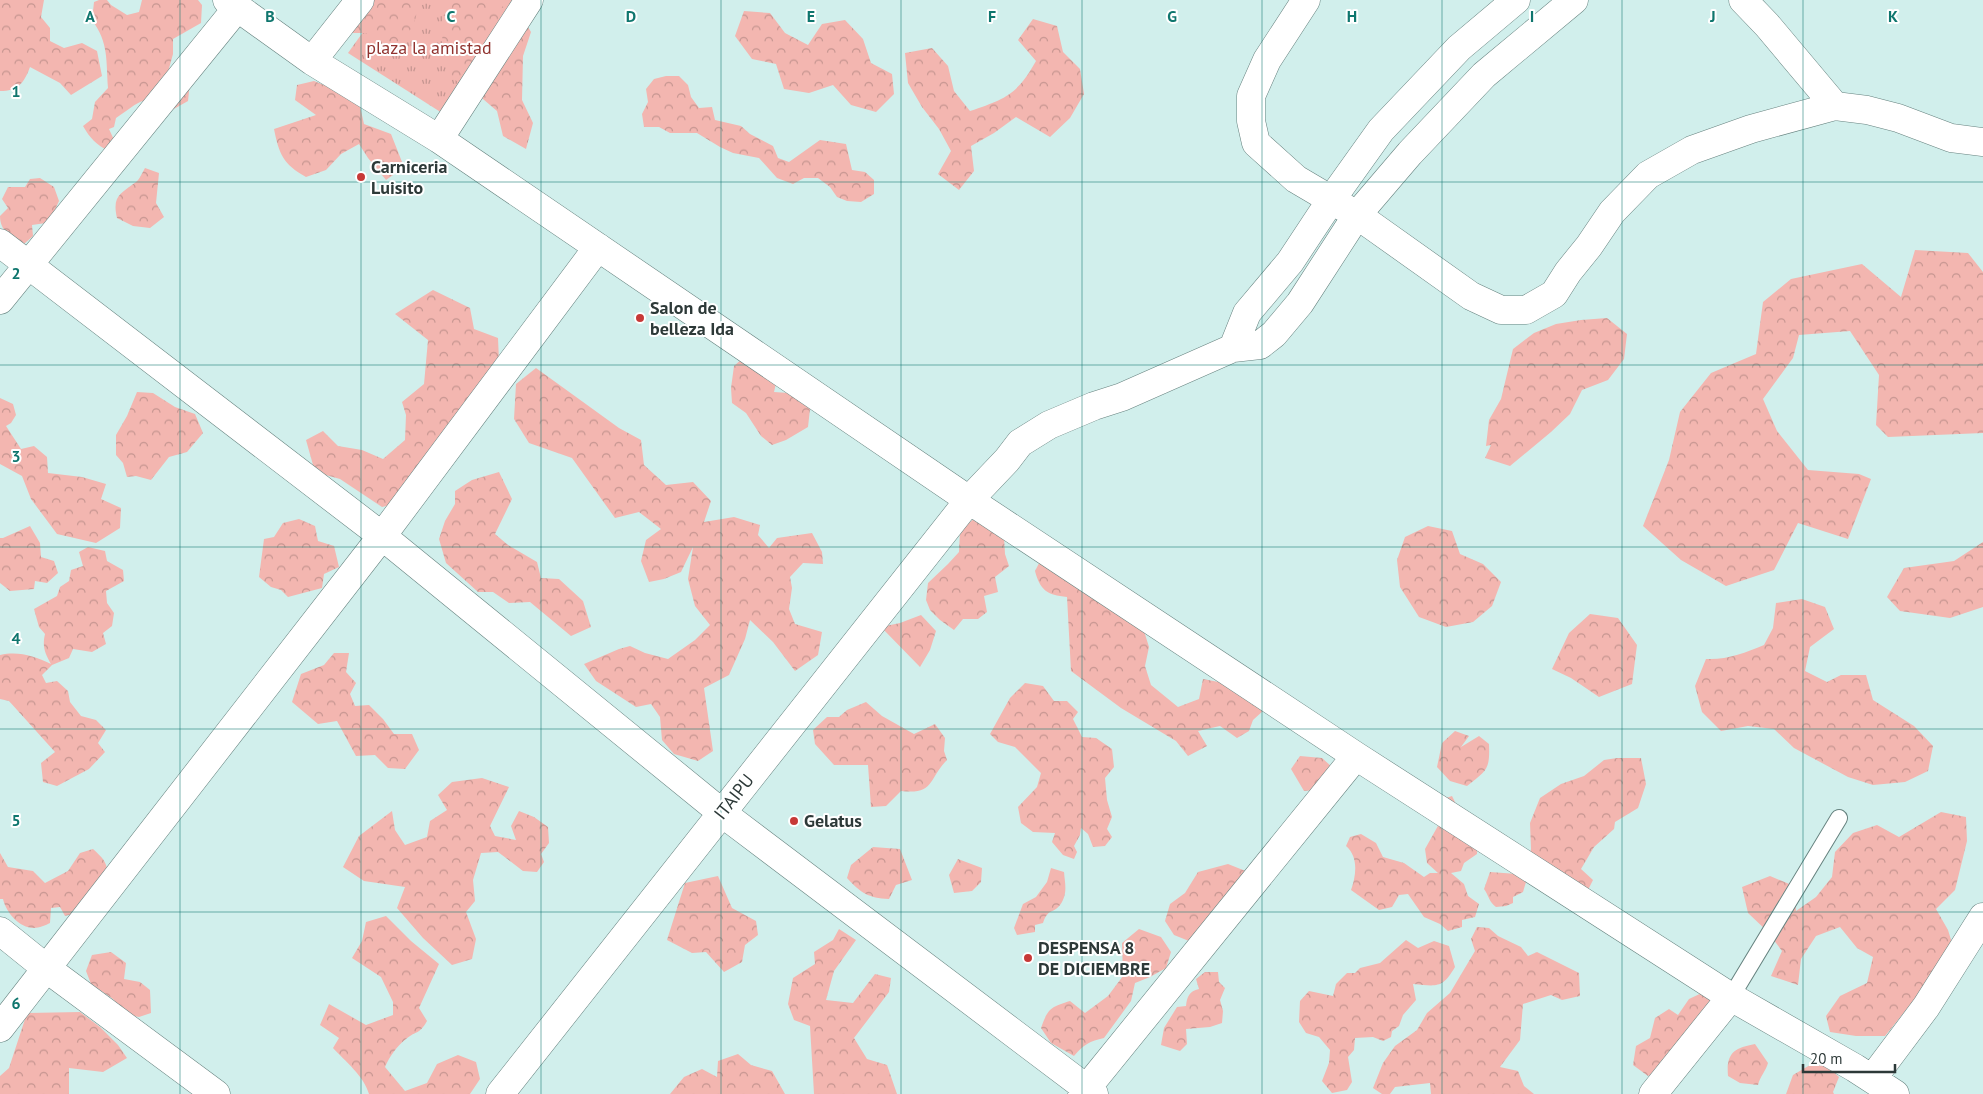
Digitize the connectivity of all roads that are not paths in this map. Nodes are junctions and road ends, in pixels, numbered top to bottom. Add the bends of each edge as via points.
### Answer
1 (360, 0) edge
2 (528, 0) edge
3 (1306, 0) edge
4 (1516, 0) edge
5 (1574, 0) edge
6 (1743, 0) edge
7 (232, 4) edge
8 (312, 61) junction
9 (1835, 106) junction
10 (439, 139) junction
11 (1983, 142) edge
12 (1331, 200) junction
13 (1357, 215) junction
14 (0, 243) edge
15 (598, 247) junction
16 (28, 265) junction
17 (0, 300) edge
18 (1233, 348) junction
19 (969, 500) junction
20 (382, 536) junction
21 (1356, 756) junction
22 (722, 813) junction
23 (1839, 818) dead end
24 (1983, 917) edge
25 (0, 931) edge
26 (46, 968) junction
27 (1731, 997) junction
28 (0, 1028) edge
29 (1872, 1079) junction
30 (1088, 1092) edge
31 (216, 1094) edge
32 (500, 1094) edge
33 (1652, 1094) edge
34 (1895, 1094) edge

1 - 8 street
2 - 10 street
3 - 12 street via 1267,60 1251,96 1250,121 1256,143 1296,179
4 - 12 street via 1459,48 1380,130
5 - 13 street, ITAIPU via 1484,75
6 - 9 street
7 - 8 street
7 - 16 street
8 - 10 street
9 - 11 street via 1898,118 1951,138
9 - 13 street via 1751,129 1692,150 1648,175 1612,212 1554,294 1526,310 1501,310 1471,296
10 - 15 street
12 - 13 street
12 - 18 street via 1290,262 1246,313
13 - 18 street, ITAIPU via 1300,302 1274,334 1260,346
14 - 16 street
15 - 19 street
15 - 20 street
16 - 17 street
16 - 20 street
18 - 19 street, ITAIPU via 1049,425 1020,443
19 - 21 street
19 - 22 street, ITAIPU
20 - 22 street
20 - 26 street
21 - 27 street
21 - 30 street
22 - 30 street
22 - 32 street, ITAIPU
23 - 27 lane
24 - 29 street via 1926,1007
25 - 26 street
26 - 28 street
26 - 31 street
27 - 29 street
27 - 33 street
29 - 34 street

